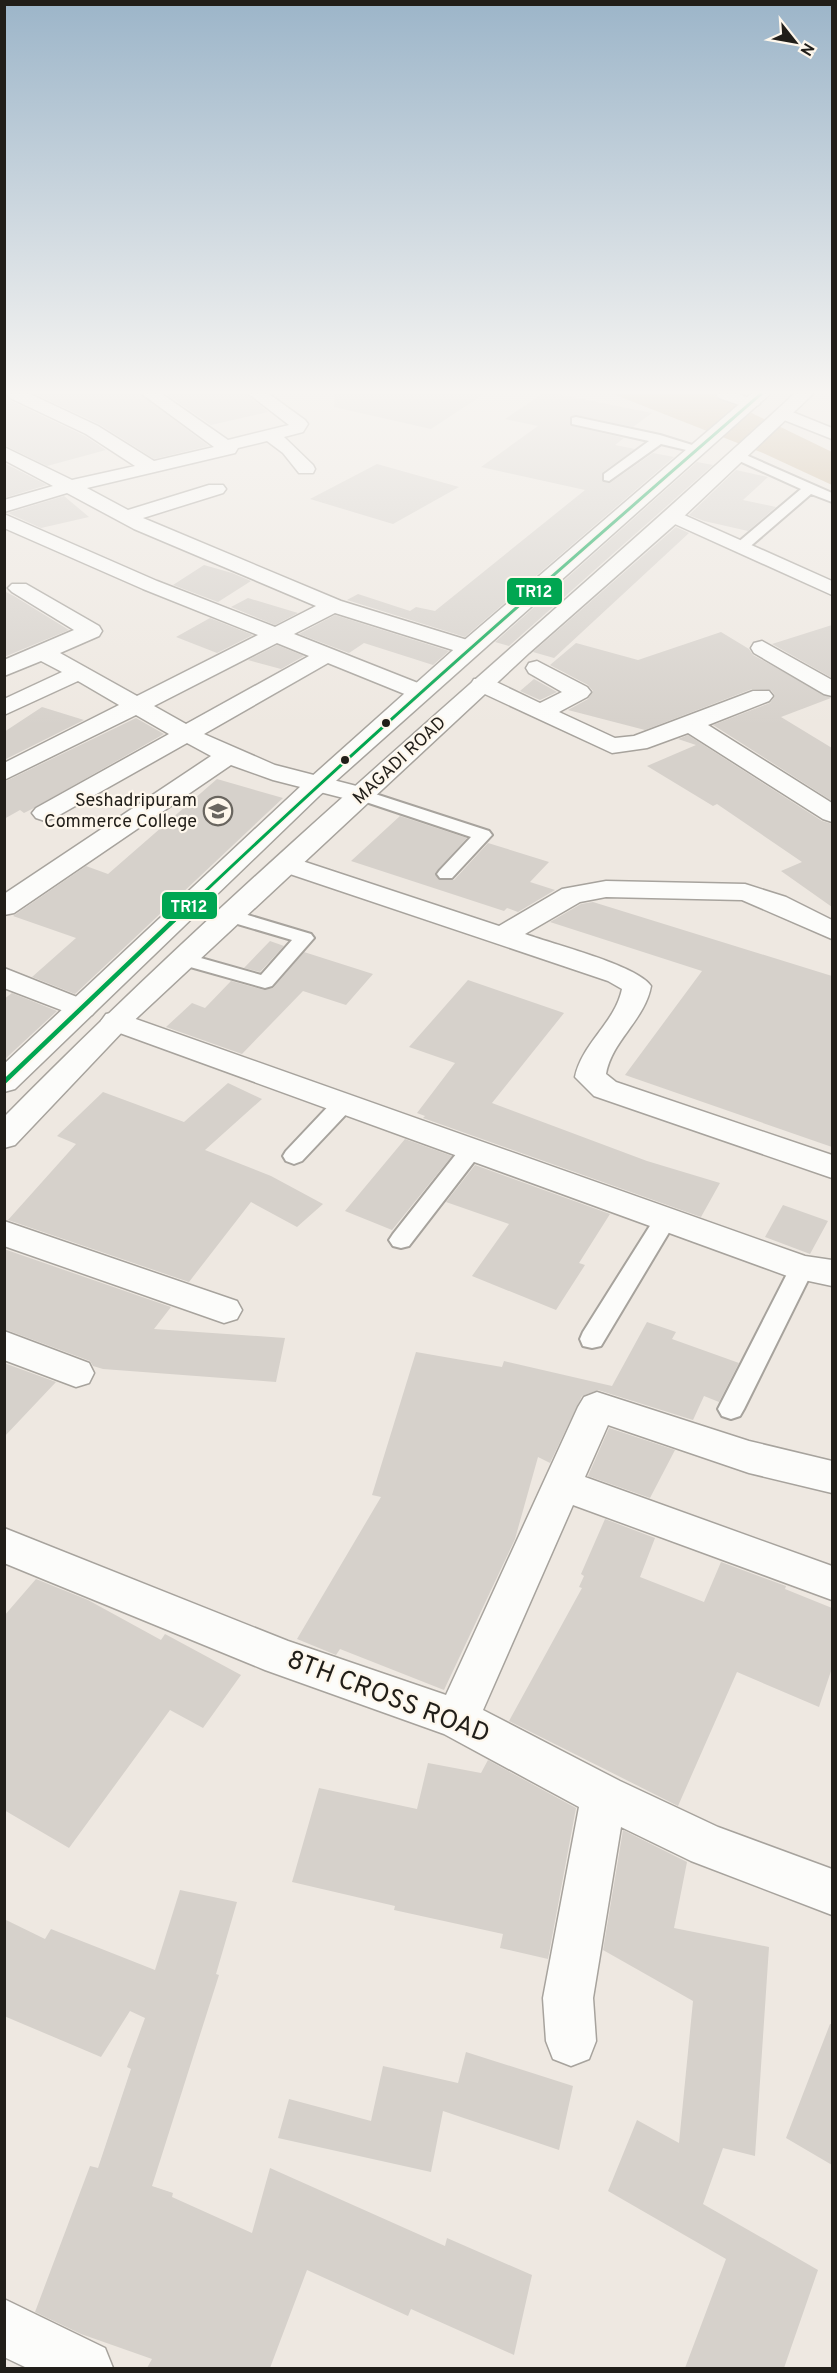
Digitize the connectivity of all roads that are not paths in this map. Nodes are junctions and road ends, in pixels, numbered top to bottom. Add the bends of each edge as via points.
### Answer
1 (102, 505) edge
2 (166, 505) edge
3 (634, 505) edge
4 (685, 505) edge
5 (790, 505) edge
6 (673, 516) junction
7 (127, 517) junction
8 (4, 520) edge
9 (741, 547) junction
10 (9, 586) edge
11 (832, 589) edge
12 (333, 606) junction
13 (275, 637) junction
14 (469, 648) junction
15 (762, 648) dead end
16 (42, 652) junction
17 (326, 656) junction
18 (537, 668) dead end
19 (4, 669) edge
20 (80, 672) junction
21 (482, 684) junction
22 (832, 688) edge
23 (420, 692) junction
24 (761, 696) dead end
25 (140, 707) junction
26 (4, 708) edge
27 (540, 712) junction
28 (690, 724) junction
29 (188, 734) junction
30 (229, 755) junction
31 (4, 773) edge
32 (318, 784) junction
33 (363, 795) junction
34 (45, 813) dead end
35 (832, 814) edge
36 (287, 864) junction
37 (446, 874) dead end
38 (4, 907) edge
39 (231, 915) junction
40 (832, 931) edge
41 (502, 936) junction
42 (183, 959) junction
43 (5, 977) edge
44 (82, 1009) junction
45 (116, 1021) junction
46 (4, 1082) edge
47 (344, 1103) junction
48 (4, 1137) edge
49 (472, 1149) junction
50 (294, 1156) dead end
51 (832, 1167) edge
52 (666, 1219) junction
53 (4, 1233) edge
54 (401, 1240) dead end
55 (817, 1271) edge
56 (224, 1310) dead end
57 (592, 1339) dead end
58 (4, 1345) edge
59 (76, 1373) dead end
60 (731, 1409) dead end
61 (832, 1477) edge
62 (562, 1485) junction
63 (4, 1545) edge
64 (832, 1583) edge
65 (457, 1719) junction
66 (604, 1796) junction
67 (832, 1892) edge
68 (571, 2041) dead end
69 (4, 2327) edge
70 (85, 2368) edge

1 - 7 street
2 - 7 street
3 - 14 street, MAGADI ROAD
4 - 6 street, MAGADI ROAD
5 - 9 lane
6 - 9 street
6 - 21 street, MAGADI ROAD
7 - 12 street
8 - 13 street
9 - 11 street
10 - 16 street via 91,631
12 - 13 street
12 - 14 street
13 - 17 street
13 - 25 street
14 - 23 street, MAGADI ROAD
15 - 22 street
16 - 19 street
16 - 20 street
17 - 23 street
17 - 29 street
18 - 27 street via 579,692
20 - 25 street
20 - 26 street
21 - 27 street
21 - 33 street, MAGADI ROAD
23 - 32 street, MAGADI ROAD
24 - 28 street
25 - 29 street
25 - 31 street
27 - 28 street via 612,746 638,743
28 - 35 street
29 - 30 street
29 - 34 street
30 - 32 street
30 - 38 street
32 - 33 street
32 - 44 street, MAGADI ROAD
33 - 36 street, MAGADI ROAD
33 - 37 lane via 483,835
36 - 39 street, MAGADI ROAD
36 - 41 street
39 - 42 street, MAGADI ROAD
39 - 42 lane via 304,938 265,982
40 - 41 street via 745,891 606,889 572,895
41 - 51 street via 618,975 637,986 636,1000 590,1064 590,1077 605,1089
42 - 45 street, MAGADI ROAD
43 - 44 street
44 - 46 street, MAGADI ROAD
45 - 47 street
45 - 48 street, MAGADI ROAD
47 - 49 street
47 - 50 lane
49 - 52 street
49 - 54 lane
52 - 55 street
52 - 57 lane
53 - 56 street
55 - 60 lane
58 - 59 street
61 - 62 street via 749,1457 597,1407
62 - 64 street
62 - 65 street
63 - 65 street, 8TH CROSS ROAD via 280,1656
65 - 66 street, 8TH CROSS ROAD
66 - 67 street, 8TH CROSS ROAD via 707,1845
66 - 68 street via 568,1998
69 - 70 street

